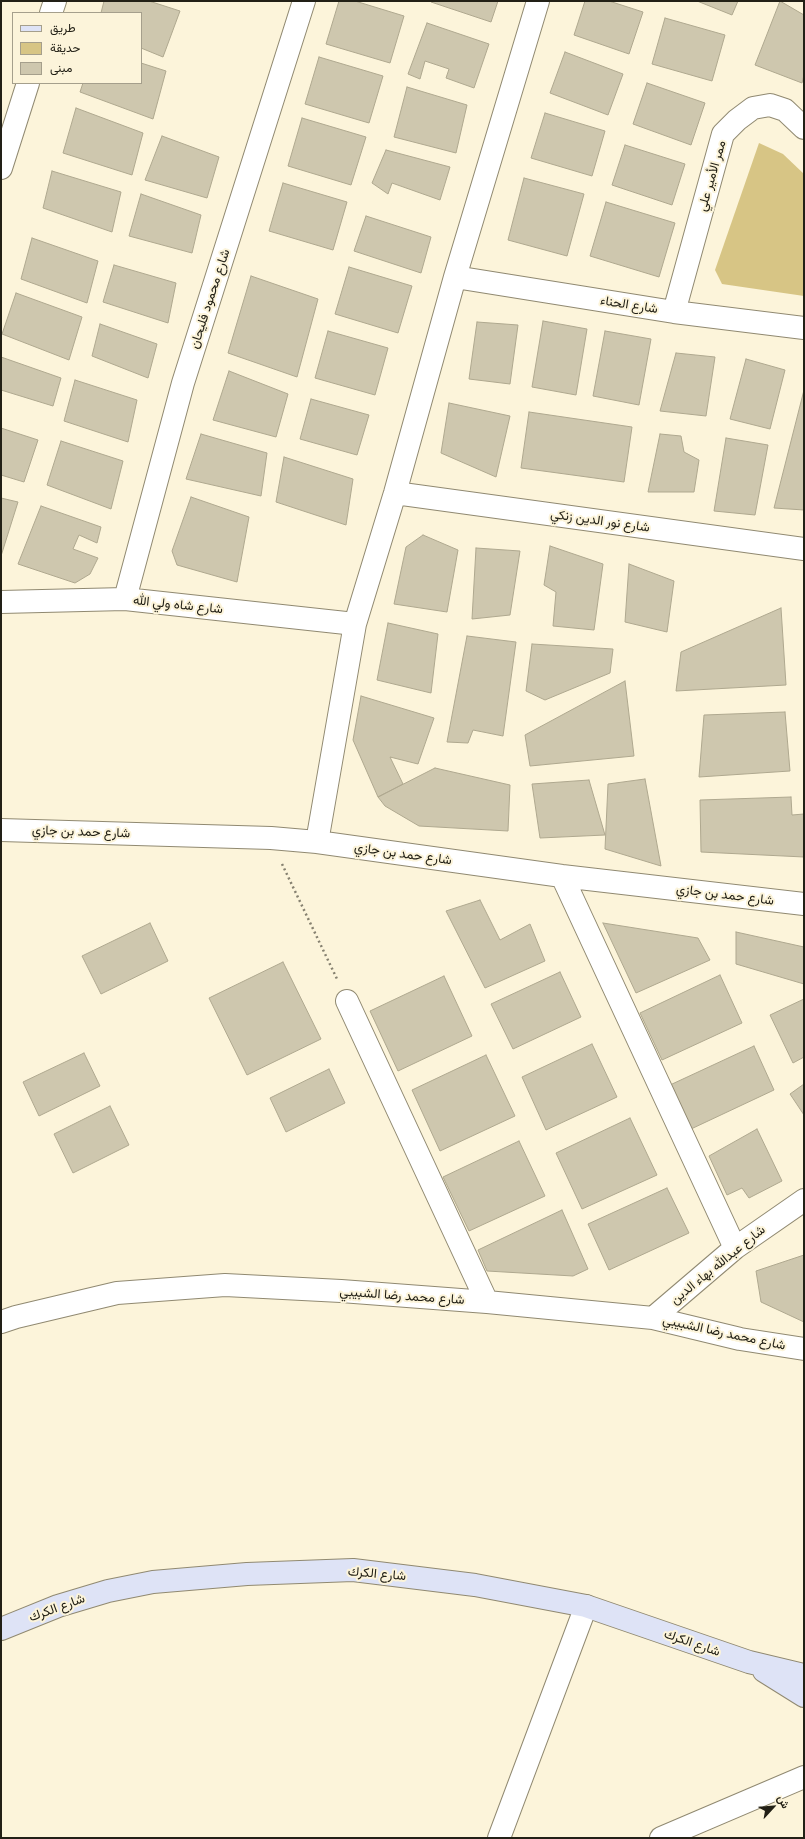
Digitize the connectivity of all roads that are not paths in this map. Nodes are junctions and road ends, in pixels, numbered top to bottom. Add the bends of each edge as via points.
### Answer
1 (55, 1) edge
2 (304, 1) edge
3 (538, 1) edge
4 (51, 12) edge
5 (28, 84) edge
6 (804, 128) edge
7 (1, 168) edge
8 (455, 277) junction
9 (674, 312) junction
10 (804, 328) edge
11 (395, 493) junction
12 (804, 549) edge
13 (125, 599) junction
14 (1, 602) edge
15 (355, 624) junction
16 (1, 830) edge
17 (317, 842) junction
18 (562, 876) junction
19 (804, 904) edge
20 (347, 1001) road end
21 (804, 1200) edge
22 (735, 1248) junction
23 (487, 1302) junction
24 (653, 1318) junction
25 (1, 1322) edge
26 (804, 1349) edge
27 (586, 1606) junction
28 (1, 1629) edge
29 (749, 1662) junction
30 (804, 1675) edge
31 (804, 1696) edge
32 (804, 1777) edge
33 (499, 1838) edge
34 (661, 1838) edge

1 - 4 street
2 - 13 street, شارع محمود فليحان via 183,383
3 - 8 street
5 - 7 street
6 - 9 street, ممر الأمير علي via 785,110 770,105 753,108 723,134
8 - 9 street, شارع الحناء
8 - 11 street
9 - 10 street, شارع الحناء
11 - 12 street, شارع نور الدين زنكي
11 - 15 street
13 - 14 street, شارع شاه ولي الله
13 - 15 street, شارع شاه ولي الله
15 - 17 street
16 - 17 street, شارع حمد بن جازي via 271,838
17 - 18 street, شارع حمد بن جازي
18 - 19 street, شارع حمد بن جازي
18 - 22 street
20 - 23 street
21 - 22 street, شارع عبدالله بهاء الدين
22 - 24 street, شارع عبدالله بهاء الدين
23 - 24 street, شارع محمد رضا الشبيبي
23 - 25 street, شارع محمد رضا الشبيبي via 224,1285 117,1293
24 - 26 street, شارع محمد رضا الشبيبي via 740,1339
27 - 28 street, شارع الكرك via 475,1585 353,1570 247,1574 153,1582 108,1591 58,1606
27 - 29 street, شارع الكرك
27 - 33 street
29 - 30 street, شارع الكرك
29 - 31 street, شارع الكرك
32 - 34 street

